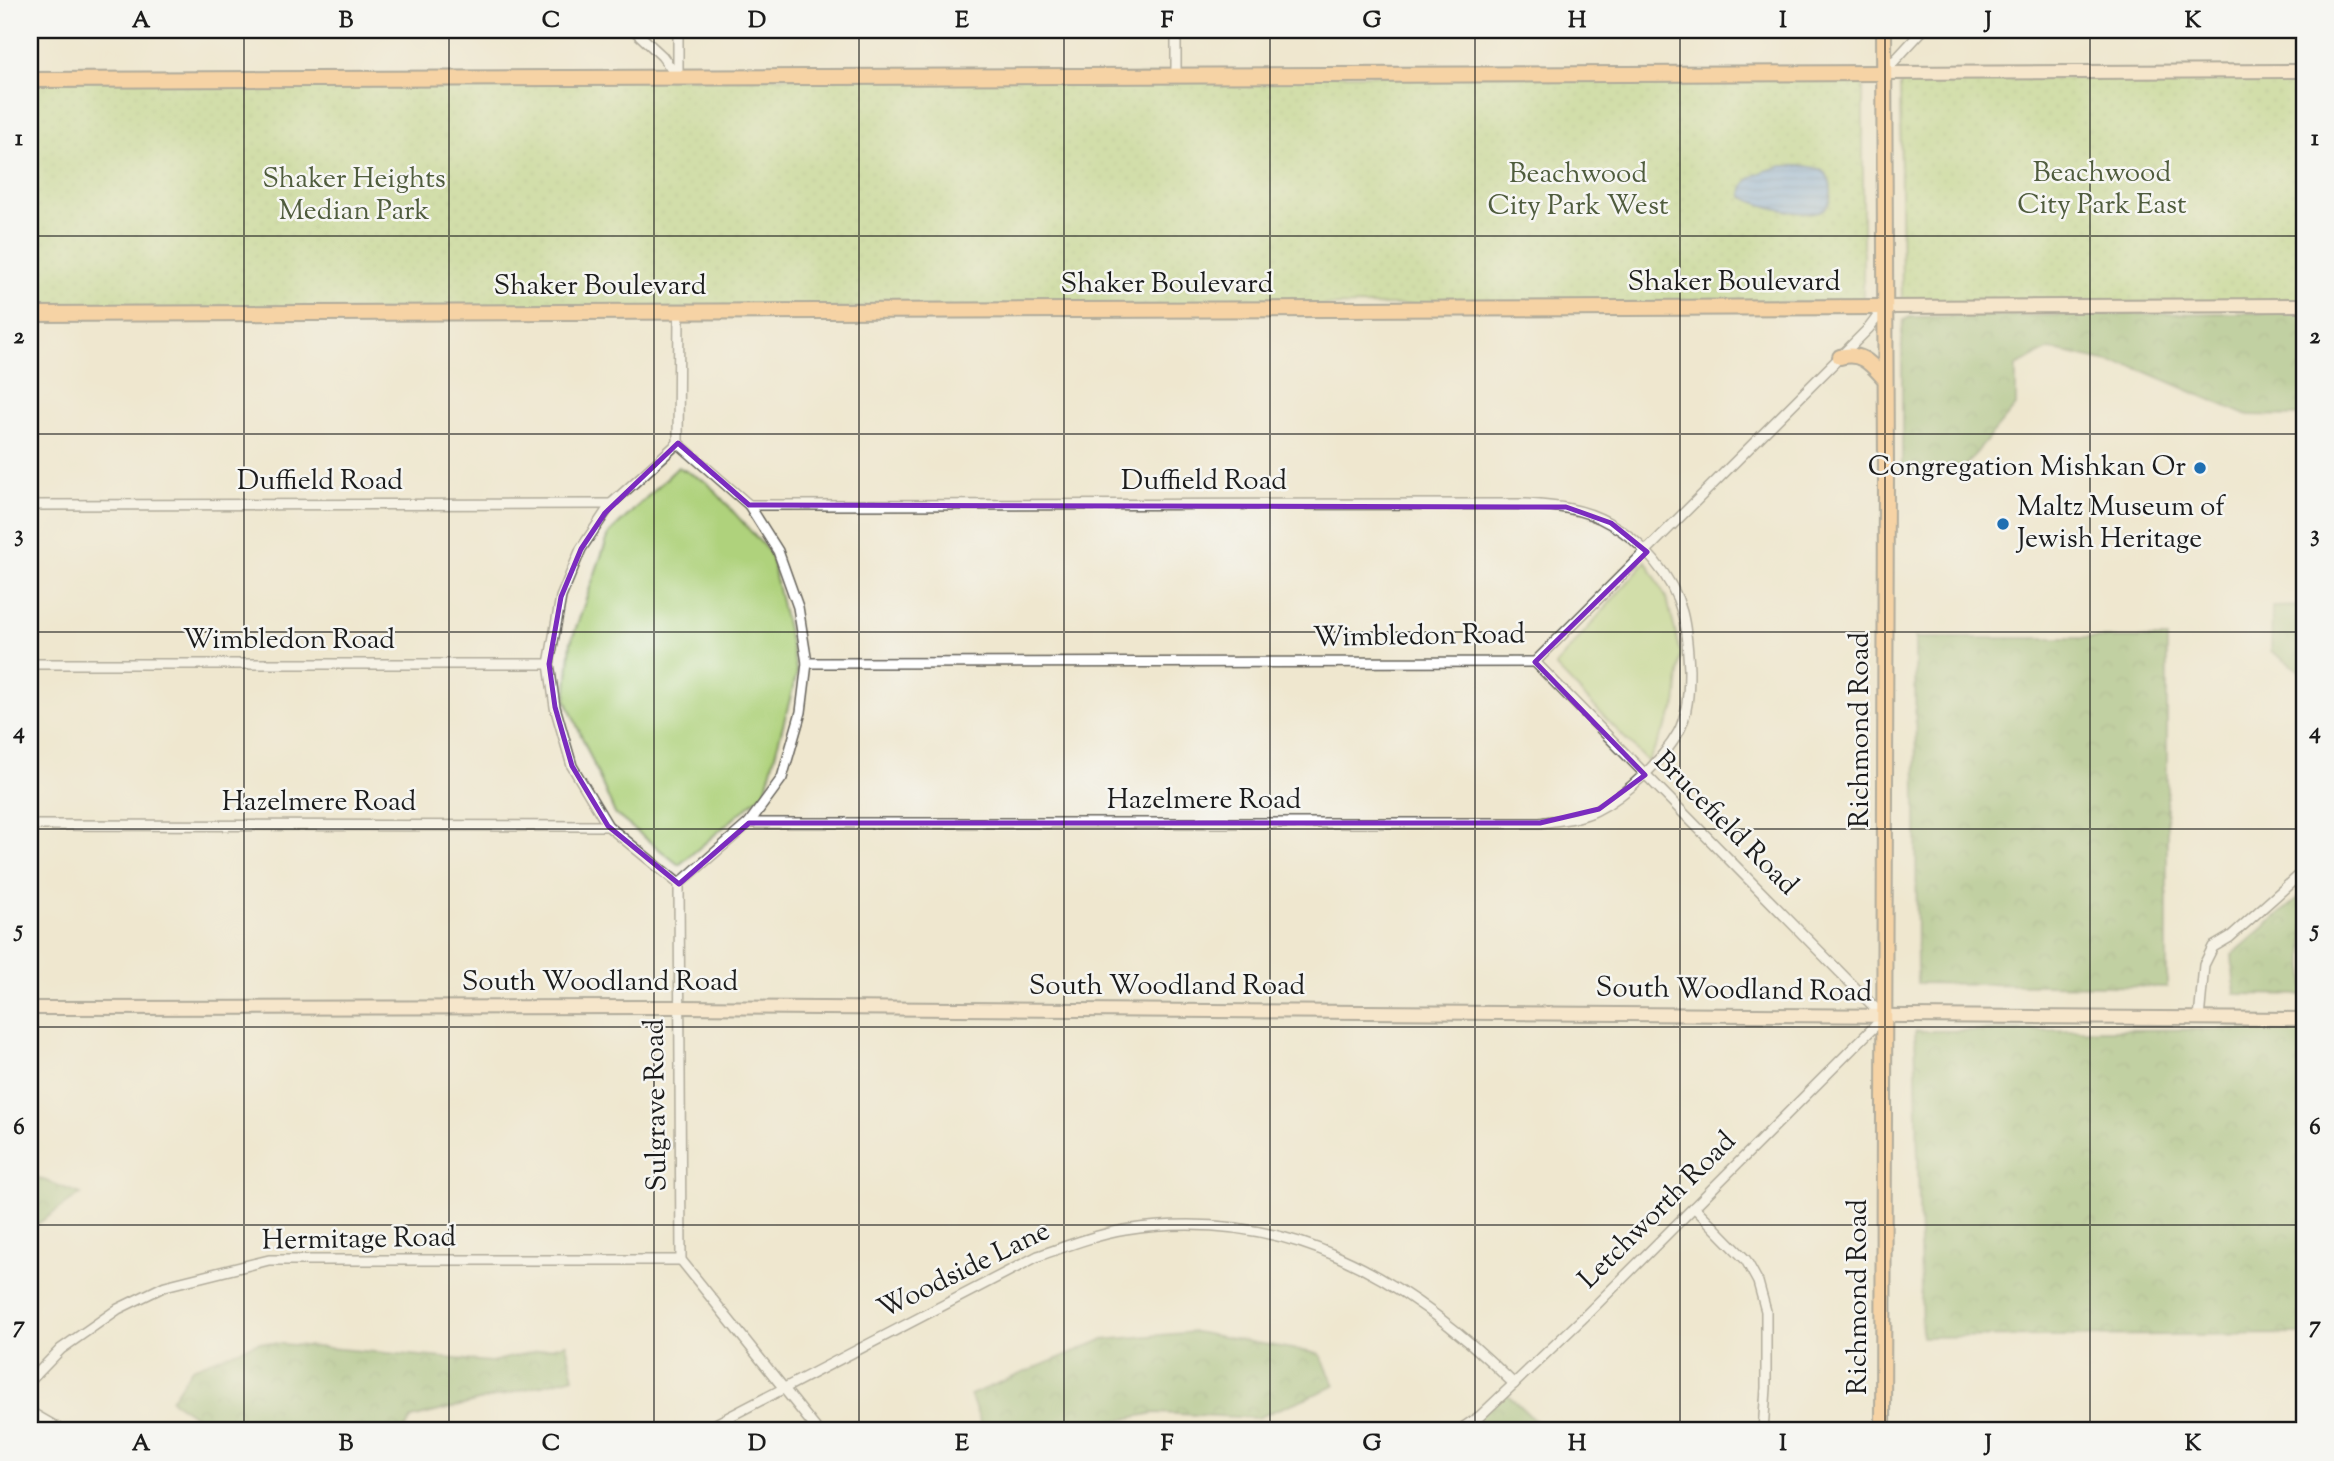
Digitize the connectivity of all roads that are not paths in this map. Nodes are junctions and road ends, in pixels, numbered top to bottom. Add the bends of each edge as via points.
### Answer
1 (634, 30) edge
2 (678, 30) edge
3 (1175, 30) edge
4 (1884, 30) edge
5 (1923, 30) edge
6 (2304, 71) edge
7 (1884, 73) junction
8 (1176, 76) junction
9 (678, 78) junction
10 (30, 80) edge
11 (2304, 306) edge
12 (1884, 307) junction
13 (679, 311) junction
14 (30, 314) edge
15 (1840, 356) junction
16 (1884, 378) junction
17 (678, 443) junction
18 (611, 504) junction
19 (30, 505) edge
20 (749, 506) junction
21 (1647, 552) junction
22 (1535, 662) junction
23 (807, 663) junction
24 (30, 664) edge
25 (549, 664) junction
26 (1645, 775) junction
27 (749, 823) junction
28 (30, 825) edge
29 (608, 827) junction
30 (2304, 871) edge
31 (679, 884) junction
32 (679, 1007) junction
33 (30, 1008) edge
34 (1884, 1017) junction
35 (2199, 1019) junction
36 (2304, 1019) edge
37 (1694, 1207) junction
38 (681, 1260) junction
39 (30, 1381) edge
40 (1514, 1384) junction
41 (784, 1388) junction
42 (30, 1412) edge
43 (63, 1431) edge
44 (702, 1431) edge
45 (818, 1431) edge
46 (1458, 1431) edge
47 (1763, 1431) edge
48 (1883, 1431) edge

1 - 9 street
2 - 9 street
3 - 8 street
4 - 7 main road, Richmond Road
5 - 7 street
6 - 7 street
7 - 8 main road
7 - 12 main road, Richmond Road
8 - 9 main road
9 - 10 main road
11 - 12 street, Shaker Boulevard
12 - 13 main road, Shaker Boulevard
12 - 15 street, Wimbledon Road
12 - 16 main road, Richmond Road
13 - 14 main road, Shaker Boulevard
13 - 17 street
15 - 16 main road via 1863,357
15 - 21 street, Wimbledon Road
16 - 34 main road, Richmond Road
17 - 18 street
17 - 20 street
18 - 19 street, Duffield Road
18 - 25 street via 581,549 561,597
20 - 21 street, Duffield Road via 1526,504 1591,514 1611,523
20 - 23 street via 778,551 798,607
21 - 22 street, Wimbledon Road
21 - 26 street, Duffield Road via 1681,609 1688,643 1689,692 1679,732
22 - 23 street, Wimbledon Road
22 - 26 street, Brucefield Road
23 - 27 street via 801,712 782,778
24 - 25 street, Wimbledon Road
25 - 29 street via 555,707 572,766
26 - 27 street, Hazelmere Road via 1599,809 1540,824
26 - 34 street, Brucefield Road
27 - 31 street
28 - 29 street, Hazelmere Road
29 - 31 street
30 - 35 street via 2213,947 2204,965
31 - 32 street, Sulgrave Road
32 - 33 street, South Woodland Road
32 - 34 street, South Woodland Road
32 - 38 street, Sulgrave Road
34 - 35 street, South Woodland Road
34 - 37 street, Letchworth Road
34 - 48 main road, Richmond Road
35 - 36 street, South Woodland Road
37 - 40 street, Letchworth Road
37 - 47 street via 1746,1260 1758,1282 1766,1311
38 - 39 street, Hermitage Road via 269,1260 165,1286 113,1312 61,1349
38 - 41 street
40 - 41 street, Woodside Lane via 1463,1335 1392,1284 1355,1264 1283,1237 1204,1225 1122,1230 1038,1256
40 - 46 street, Letchworth Road
41 - 44 street, Woodside Lane
41 - 45 street
42 - 43 street

